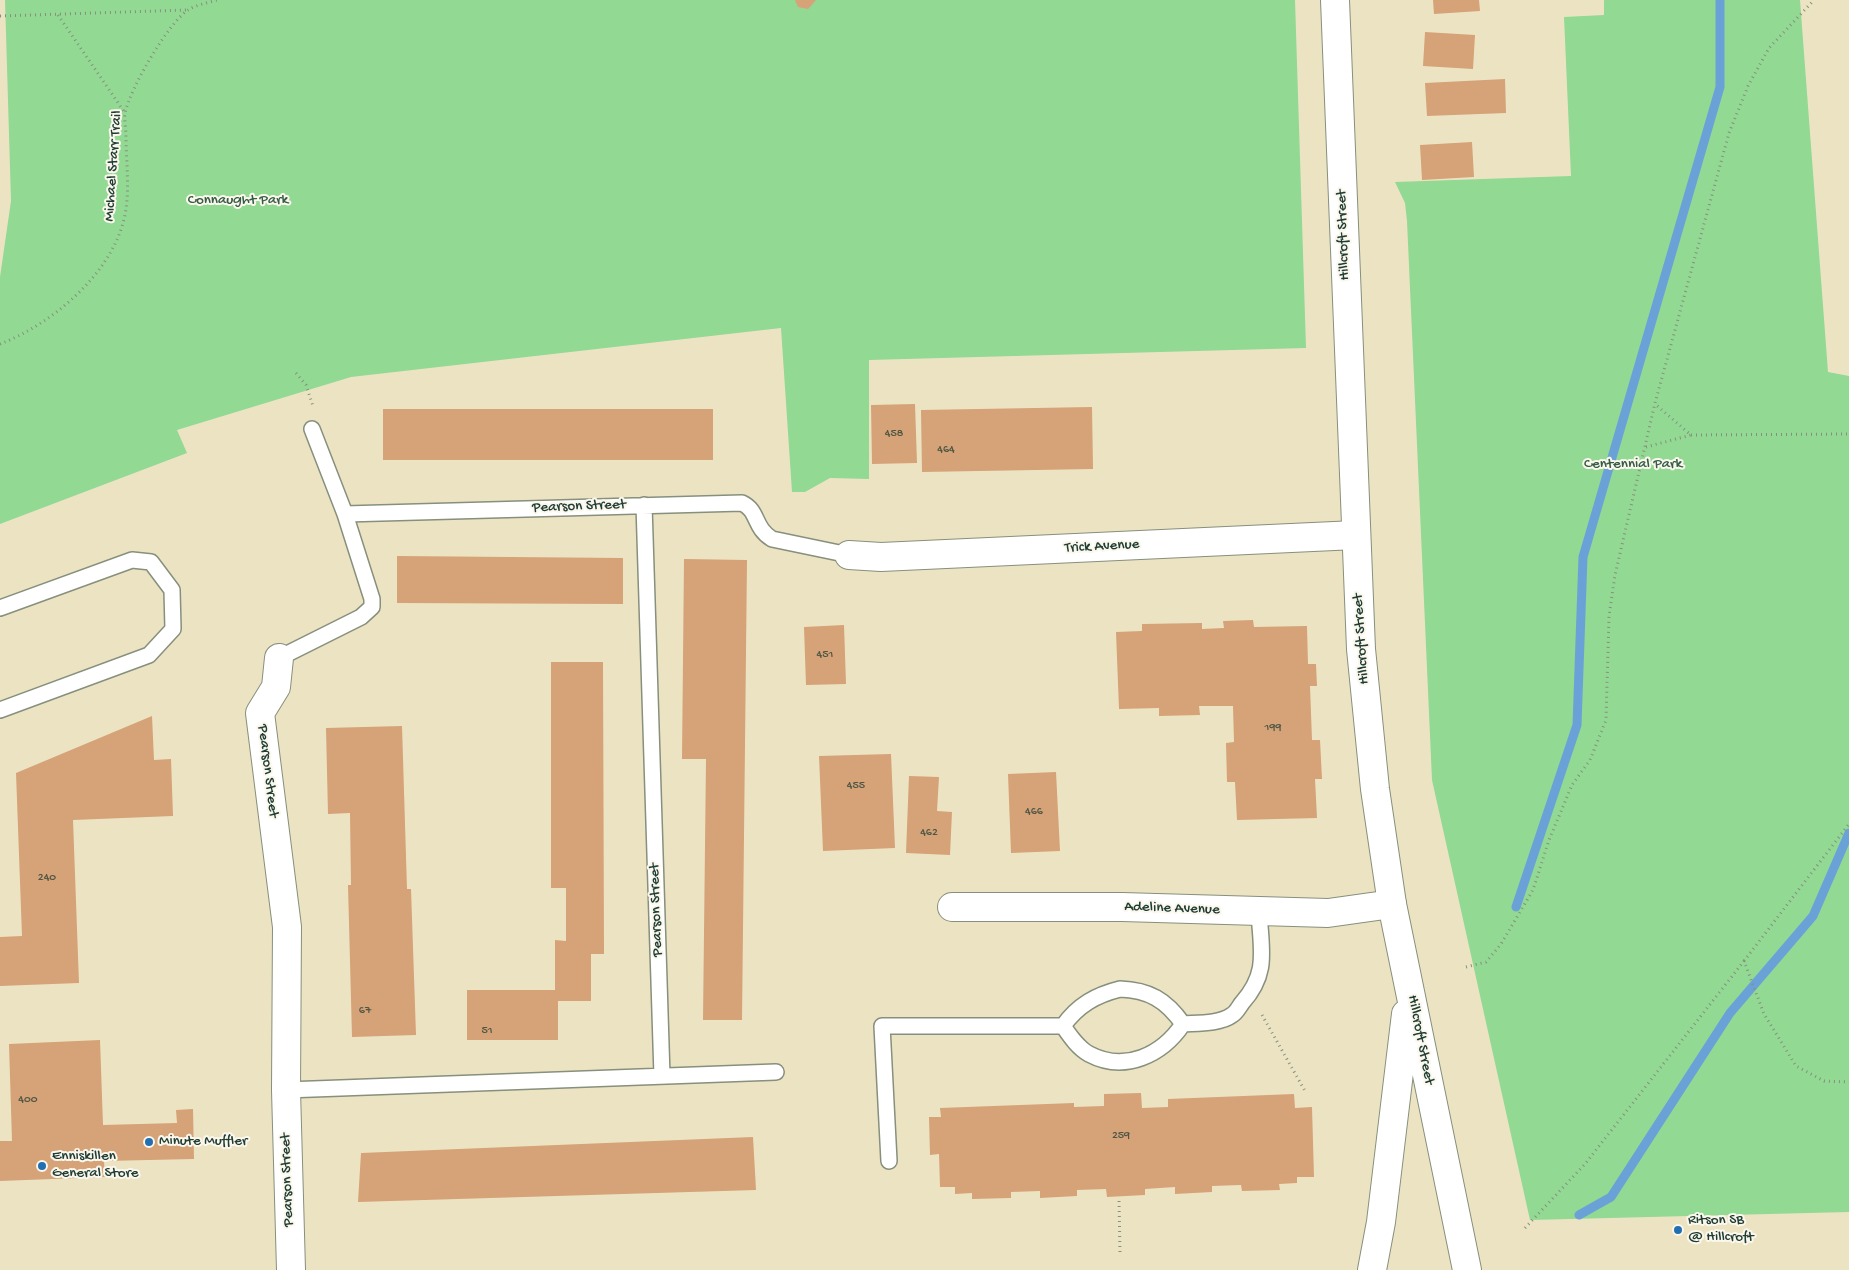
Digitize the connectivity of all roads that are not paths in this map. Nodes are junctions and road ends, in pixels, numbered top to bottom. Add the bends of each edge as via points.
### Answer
1 (1335, 0) edge
2 (312, 430) road end
3 (644, 505) junction
4 (345, 514) junction
5 (1356, 535) junction
6 (849, 555) joint
7 (0, 608) edge
8 (279, 658) joint
9 (0, 710) edge
10 (1392, 904) junction
11 (952, 908) dead end
12 (1259, 912) junction
13 (1407, 972) junction
14 (1183, 1024) junction
15 (1063, 1026) junction
16 (776, 1072) dead end
17 (662, 1076) junction
18 (286, 1090) junction
19 (889, 1161) dead end
20 (291, 1270) edge
21 (1372, 1270) edge
22 (1467, 1270) edge

1 - 5 street, Hillcroft Street
2 - 4 lane
3 - 4 lane, Pearson Street
3 - 6 lane, Pearson Street via 742,503 752,510 762,533 772,539
3 - 17 lane, Pearson Street
4 - 8 lane, Pearson Street via 372,607 361,617
5 - 6 street, Trick Avenue via 891,556
5 - 10 street, Hillcroft Street via 1362,658 1375,789
7 - 9 lane via 132,560 151,562 172,590 173,629 150,655
8 - 18 street, Pearson Street via 276,687 260,713 287,927
10 - 12 street, Adeline Avenue via 1328,913
10 - 13 street, Hillcroft Street
11 - 12 street, Adeline Avenue via 1122,907
12 - 14 lane via 1262,966 1258,982 1250,994 1232,1016 1212,1022
13 - 21 street via 1405,1023 1381,1222
13 - 22 street, Hillcroft Street
14 - 15 lane via 1173,1010 1150,993 1120,989 1079,1007
14 - 15 lane via 1162,1049 1142,1058 1119,1061 1089,1054 1076,1044
15 - 19 lane via 882,1026
16 - 17 lane
17 - 18 lane
18 - 20 street, Pearson Street

